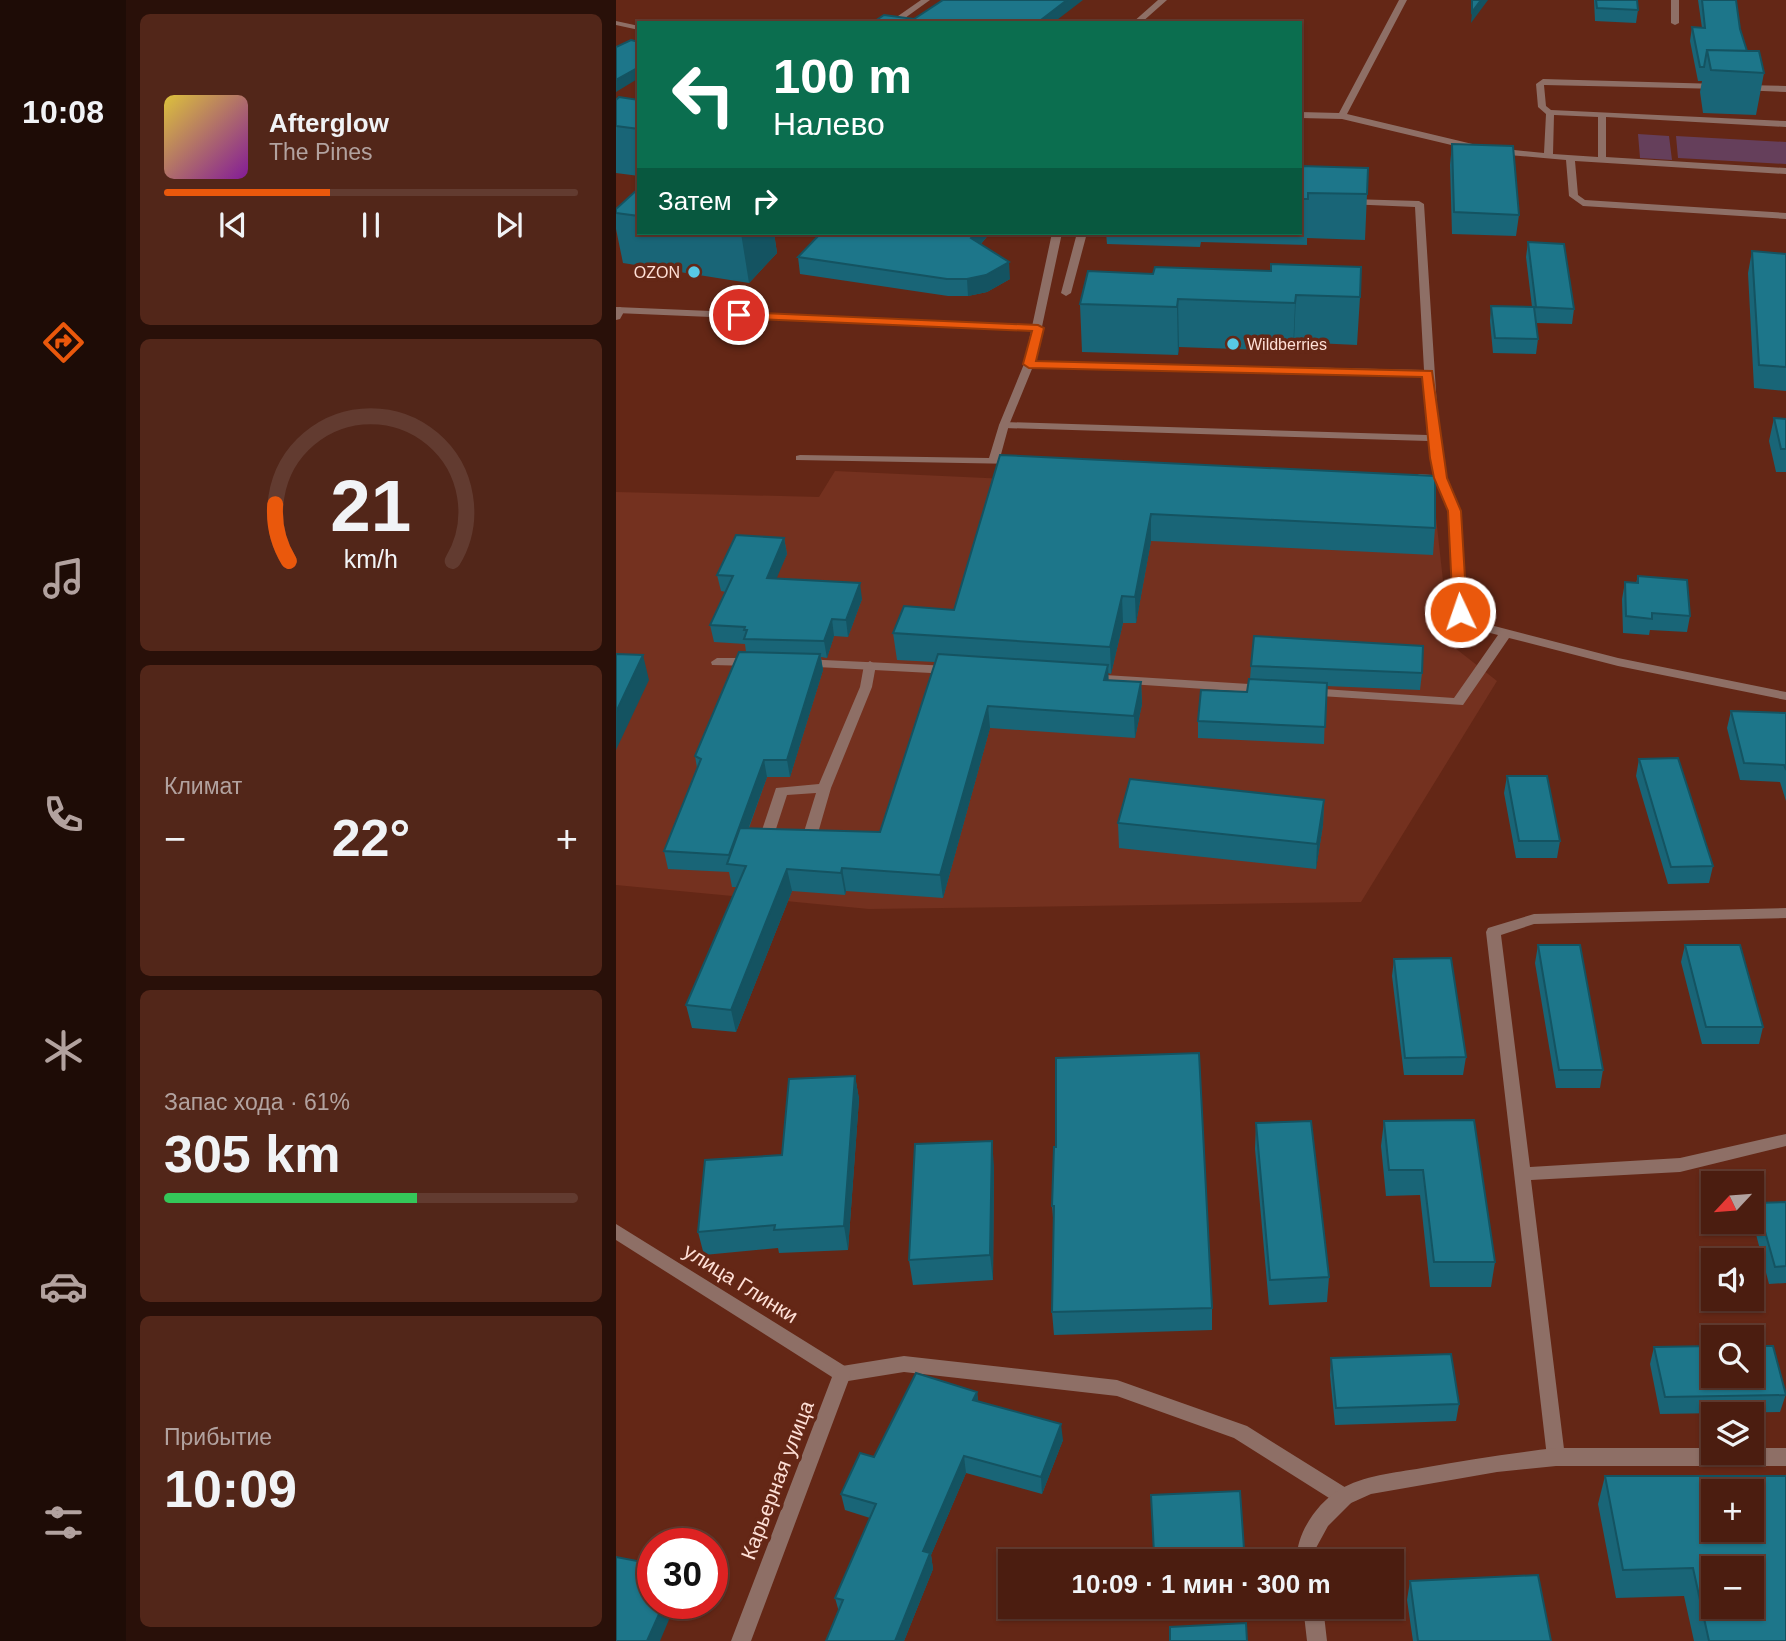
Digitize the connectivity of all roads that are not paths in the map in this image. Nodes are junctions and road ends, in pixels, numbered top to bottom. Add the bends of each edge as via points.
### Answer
1 (926, 0) edge
2 (1163, 0) edge
3 (1403, 0) edge
4 (1675, 0) edge
5 (895, 21) edge
6 (1138, 21) edge
7 (616, 23) edge
8 (1675, 23) dead end
9 (637, 28) edge
10 (1786, 89) edge
11 (1550, 112) junction
12 (1602, 114) junction
13 (1302, 115) edge
14 (1342, 116) junction
15 (1786, 124) edge
16 (1548, 156) junction
17 (1570, 157) junction
18 (1602, 159) junction
19 (1786, 171) edge
20 (1340, 201) edge
21 (1786, 216) edge
22 (1057, 235) edge
23 (1081, 235) edge
24 (1066, 293) dead end
25 (617, 313) edge
26 (1038, 328) junction
27 (1029, 364) junction
28 (1428, 373) junction
29 (1004, 425) junction
30 (1433, 438) junction
31 (800, 458) dead end
32 (994, 461) junction
33 (1036, 463) edge
34 (1413, 477) edge
35 (1441, 478) junction
36 (1506, 633) junction
37 (764, 661) edge
38 (717, 662) dead end
39 (790, 662) edge
40 (870, 665) junction
41 (964, 671) edge
42 (1071, 677) edge
43 (1786, 696) edge
44 (824, 788) junction
45 (1786, 913) edge
46 (1786, 1140) edge
47 (1524, 1174) junction
48 (616, 1231) edge
49 (842, 1374) junction
50 (1556, 1457) junction
51 (1786, 1457) edge
52 (1344, 1497) junction
53 (1306, 1549) edge
54 (1314, 1619) edge
55 (741, 1641) edge
56 (1317, 1641) edge

1 - 5 street
2 - 6 street
3 - 14 street
4 - 8 street
7 - 9 street
10 - 11 street via 1546,81 1539,84 1542,107
11 - 12 street
11 - 16 street
12 - 15 street
12 - 18 street
13 - 14 street
14 - 16 street via 1485,149
16 - 17 street
17 - 18 street
17 - 21 street via 1574,196 1583,203
18 - 19 street
20 - 28 street via 1419,204
22 - 26 street
23 - 24 street
25 - 26 street
26 - 27 street
27 - 28 street
27 - 29 street
28 - 30 street
29 - 30 street
29 - 32 street
30 - 35 street
31 - 32 street
32 - 33 street
34 - 35 street
35 - 36 street via 1454,511 1460,612 1471,624
36 - 42 street via 1458,702
36 - 43 street via 1618,662
37 - 38 street
39 - 40 street
40 - 41 street
40 - 44 street via 866,687
44 - 44 street via 781,791 767,836 809,840
45 - 47 street via 1534,919 1493,932
46 - 47 street via 1680,1165
47 - 50 street
48 - 49 street, улица Глинки
49 - 52 street via 904,1364 1117,1388 1240,1432
49 - 55 street, Карьерная улица
50 - 51 street
50 - 52 street via 1382,1484
52 - 53 street via 1321,1520
54 - 56 street

